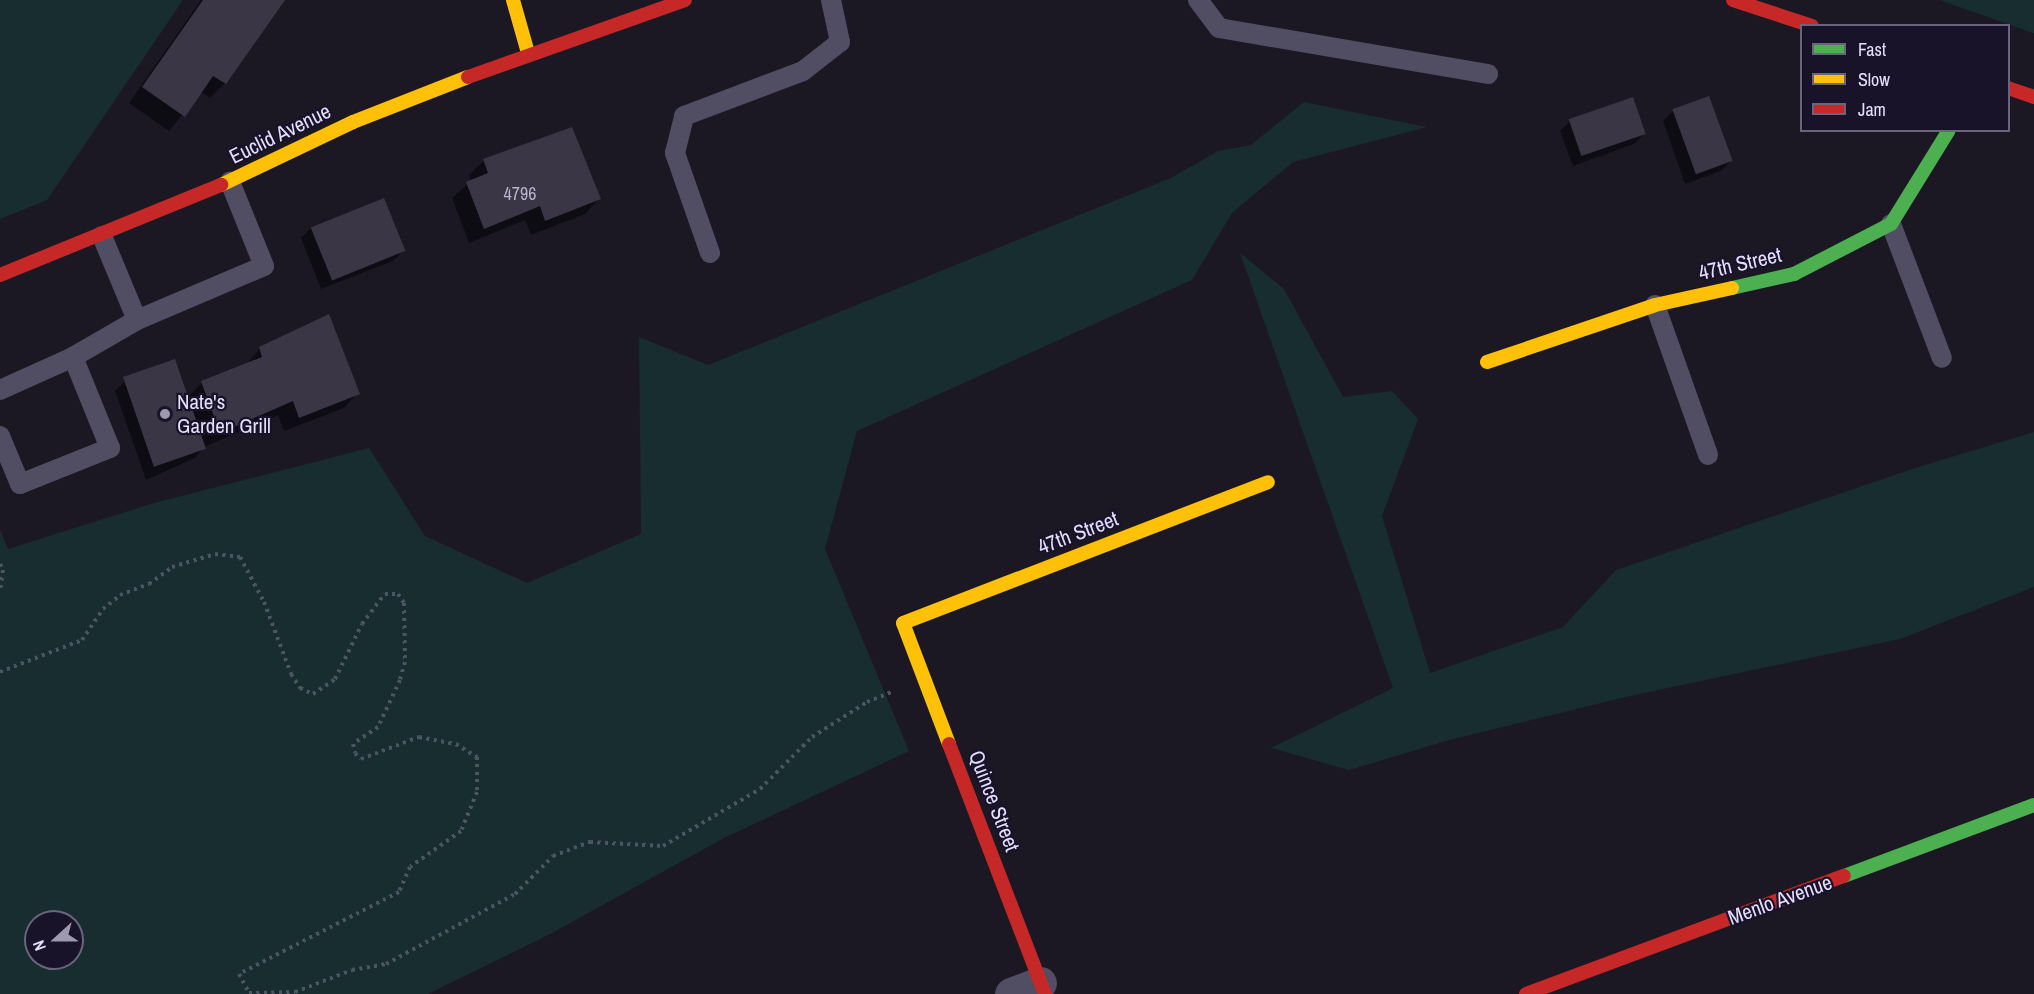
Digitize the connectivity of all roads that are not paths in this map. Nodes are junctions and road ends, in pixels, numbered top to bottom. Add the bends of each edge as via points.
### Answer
1 (513, 0) edge
2 (685, 0) edge
3 (831, 0) edge
4 (1198, 0) edge
5 (1733, 0) edge
6 (1806, 24) edge
7 (528, 53) junction
8 (1488, 74) dead end
9 (2010, 89) edge
10 (2034, 97) edge
11 (1948, 132) edge
12 (230, 182) junction
13 (1891, 224) junction
14 (102, 236) junction
15 (710, 253) dead end
16 (0, 275) edge
17 (1655, 305) junction
18 (137, 320) junction
19 (73, 357) junction
20 (1942, 358) dead end
21 (1487, 362) dead end
22 (0, 390) edge
23 (0, 435) edge
24 (1708, 454) dead end
25 (1268, 482) dead end
26 (903, 623) joint
27 (2034, 805) edge
28 (1032, 990) edge
29 (1526, 994) edge

1 - 7 street
2 - 7 street, Euclid Avenue
3 - 15 lane via 840,42 803,71 684,116 675,153
4 - 8 lane via 1219,28
5 - 6 street
7 - 12 street, Euclid Avenue via 353,122
9 - 10 street
11 - 13 street
12 - 14 street, Euclid Avenue
12 - 18 lane via 264,266
13 - 17 street, 47th Street via 1794,274
13 - 20 lane
14 - 16 street, Euclid Avenue
14 - 18 lane
17 - 21 street, 47th Street
17 - 24 lane
18 - 19 lane
19 - 22 lane
19 - 23 lane via 110,448 20,484
25 - 26 street, 47th Street
26 - 28 street, Quince Street
27 - 29 street, Menlo Avenue

